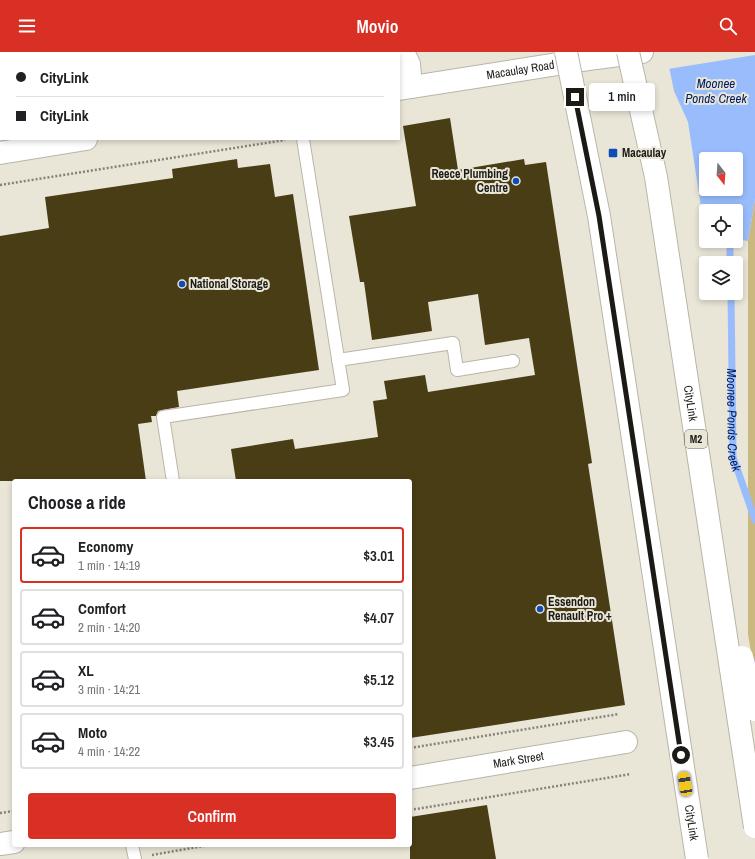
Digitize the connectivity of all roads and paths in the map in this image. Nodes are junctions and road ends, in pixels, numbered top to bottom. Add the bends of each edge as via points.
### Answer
1 (403, 52) edge
2 (566, 52) edge
3 (632, 52) edge
4 (405, 88) edge
5 (80, 140) edge
6 (286, 140) edge
7 (303, 140) edge
8 (0, 153) edge
9 (0, 185) edge
10 (338, 360) junction
11 (513, 361) dead end
12 (173, 479) edge
13 (706, 506) junction
14 (755, 710) edge
15 (619, 714) dead end
16 (626, 742) dead end
17 (412, 748) edge
18 (631, 774) dead end
19 (412, 778) edge
20 (412, 810) edge
21 (12, 811) edge
22 (0, 813) edge
23 (755, 827) edge
24 (12, 842) edge
25 (0, 844) edge
26 (132, 847) edge
27 (198, 847) edge
28 (135, 858) edge
29 (697, 859) edge

1 - 4 main road via 409,64
2 - 29 main road, CityLink, bridge via 599,216
3 - 4 main road, Macaulay Road
3 - 13 main road, CityLink / M2, bridge via 656,177
5 - 8 main road
6 - 9 path
7 - 10 lane
10 - 11 lane via 453,343 457,370
10 - 12 lane via 343,390 163,417
13 - 14 main road, bridge
13 - 23 main road, CityLink / M2, bridge
15 - 17 path
16 - 19 main road, Mark Street
18 - 20 path
21 - 22 path
24 - 25 main road
26 - 28 lane
27 - 28 path

